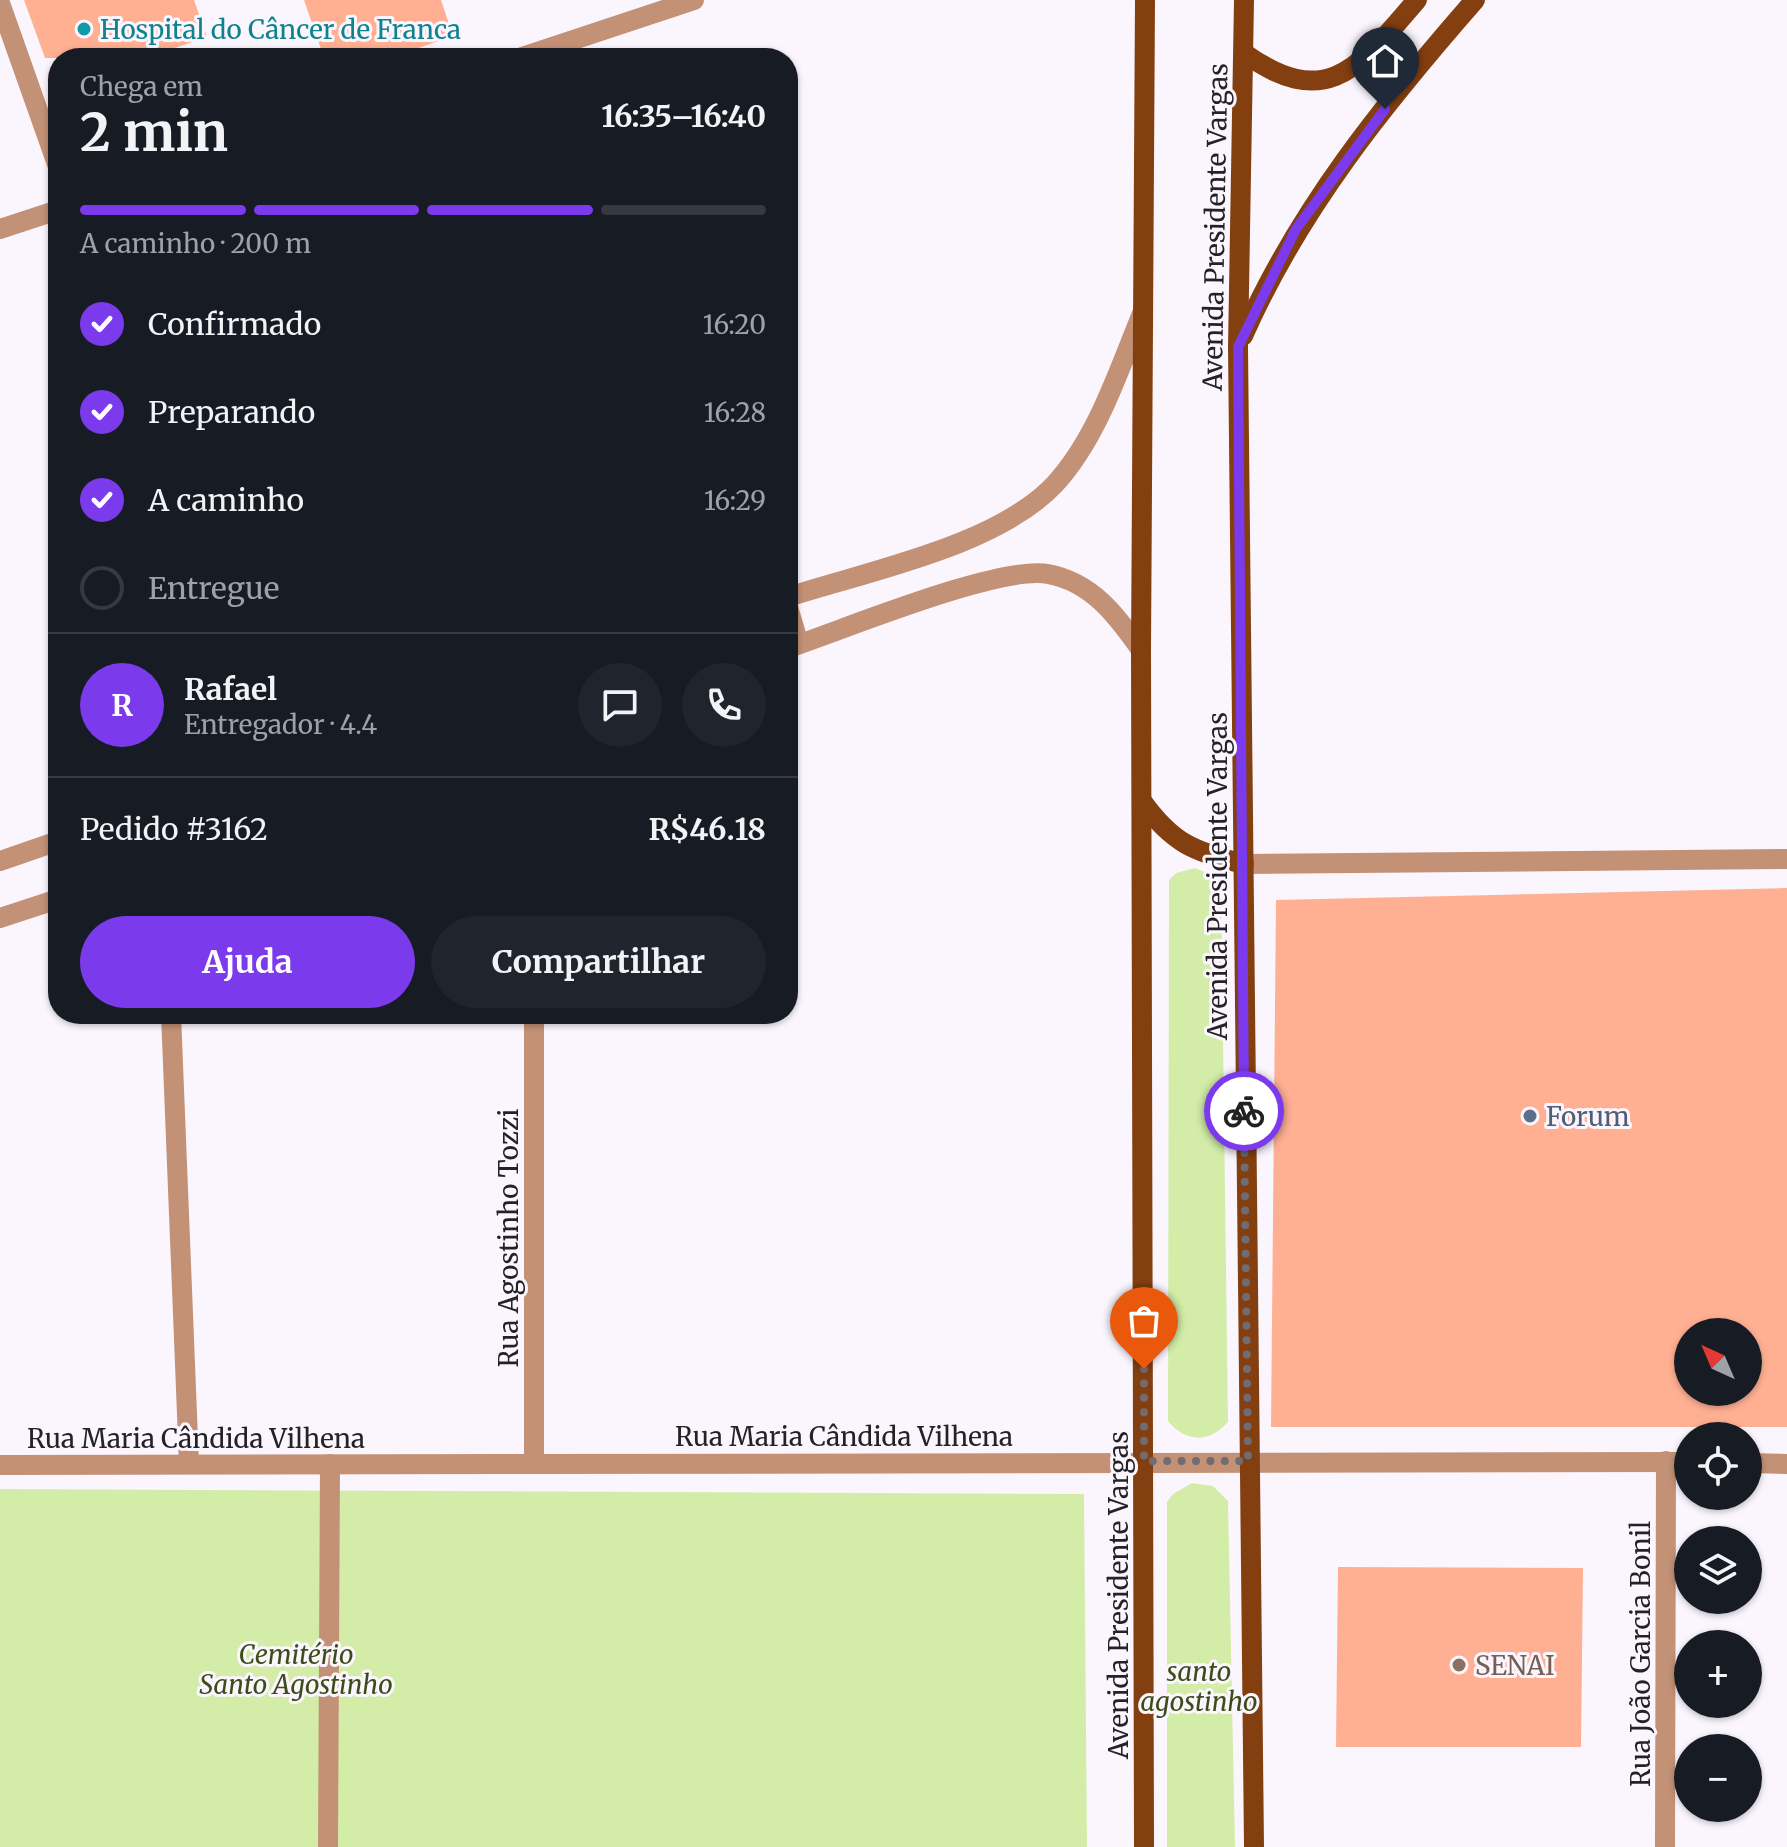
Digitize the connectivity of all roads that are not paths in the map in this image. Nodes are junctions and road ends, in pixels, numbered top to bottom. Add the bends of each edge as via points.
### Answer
1 (694, 0) edge
2 (1145, 0) edge
3 (1244, 0) edge
4 (1417, 0) edge
5 (1475, 0) edge
6 (0, 3) edge
7 (549, 48) edge
8 (1244, 53) junction
9 (48, 139) edge
10 (48, 213) edge
11 (0, 229) edge
12 (1146, 303) junction
13 (1238, 347) junction
14 (798, 594) edge
15 (798, 645) edge
16 (1141, 650) junction
17 (1142, 801) junction
18 (48, 844) edge
19 (1787, 859) edge
20 (0, 861) edge
21 (1244, 864) junction
22 (48, 902) edge
23 (0, 918) edge
24 (171, 1024) edge
25 (534, 1024) edge
26 (1144, 1461) junction
27 (1248, 1461) junction
28 (1666, 1461) junction
29 (1674, 1461) edge
30 (534, 1463) junction
31 (1762, 1463) edge
32 (189, 1464) junction
33 (330, 1464) junction
34 (1787, 1464) edge
35 (0, 1465) edge
36 (328, 1847) edge
37 (1144, 1847) edge
38 (1254, 1847) edge
39 (1665, 1847) edge

1 - 7 street
2 - 12 main road, Avenida Presidente Vargas
3 - 8 main road, Avenida Presidente Vargas
4 - 8 main road via 1365,59 1329,81 1299,81 1266,69
5 - 13 main road via 1348,154 1296,229
6 - 9 street
8 - 13 main road, Avenida Presidente Vargas
10 - 11 street
12 - 14 street via 1085,442 1055,484 1020,513 968,540
12 - 16 main road, Avenida Presidente Vargas
13 - 21 main road, Avenida Presidente Vargas
15 - 16 street via 1000,577 1047,574 1081,586 1110,606
16 - 17 main road, Avenida Presidente Vargas
17 - 21 main road via 1182,844
17 - 26 main road, Avenida Presidente Vargas
18 - 20 street
19 - 21 street
21 - 27 main road, Avenida Presidente Vargas
22 - 23 street
24 - 32 street
25 - 30 street, Rua Agostinho Tozzi
26 - 27 street, Rua Maria Cândida Vilhena
26 - 30 street, Rua Maria Cândida Vilhena
26 - 37 main road, Avenida Presidente Vargas
27 - 28 street, Rua Maria Cândida Vilhena
27 - 38 main road, Avenida Presidente Vargas
28 - 29 street, Rua Maria Cândida Vilhena
28 - 39 street, Rua João Garcia Bonil
30 - 33 street, Rua Maria Cândida Vilhena
31 - 34 street
32 - 33 street, Rua Maria Cândida Vilhena
32 - 35 street, Rua Maria Cândida Vilhena
33 - 36 street

